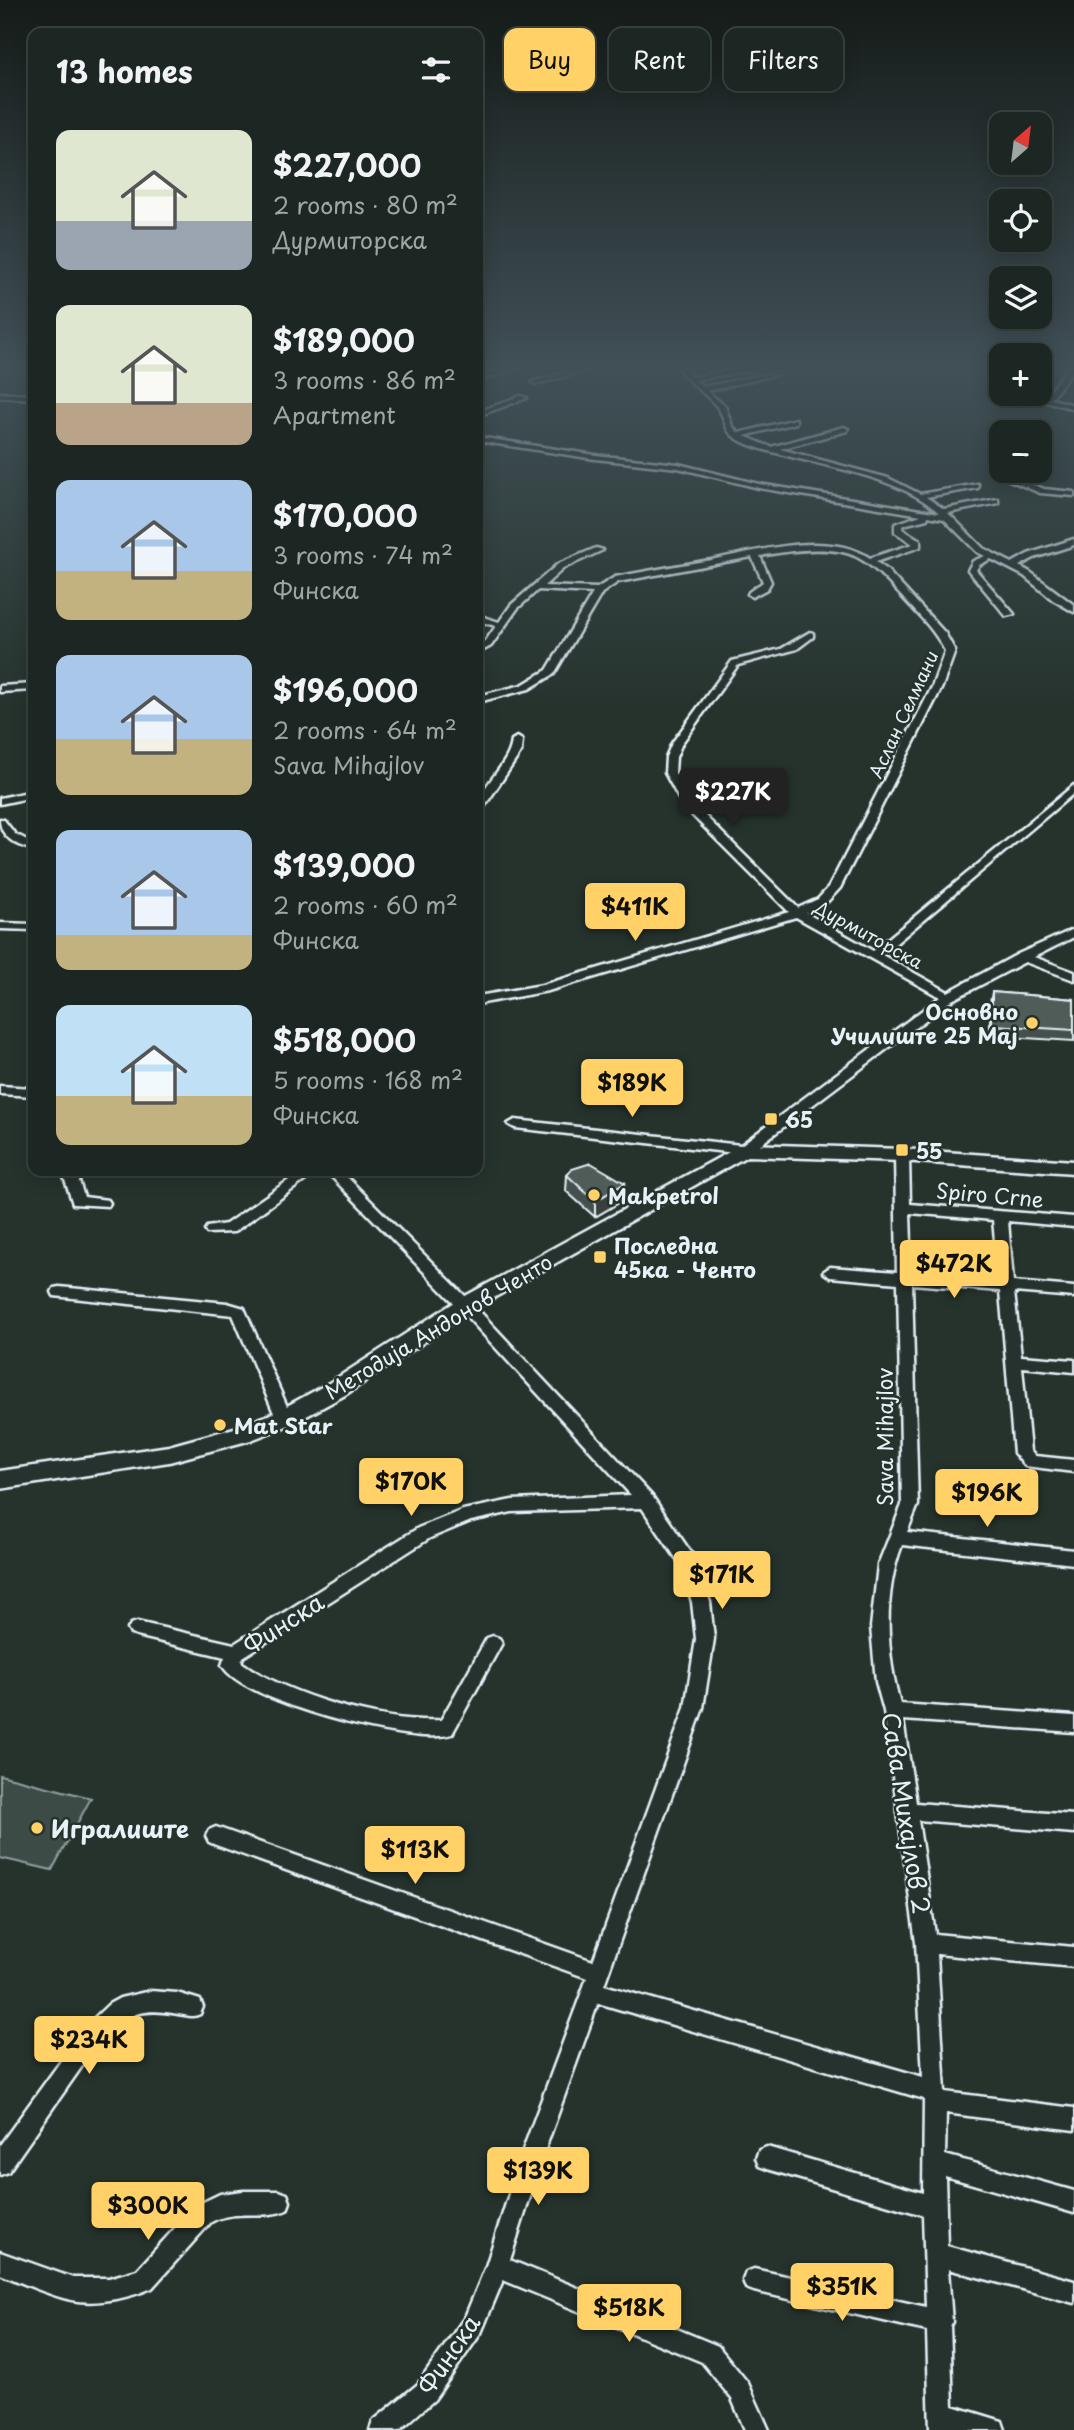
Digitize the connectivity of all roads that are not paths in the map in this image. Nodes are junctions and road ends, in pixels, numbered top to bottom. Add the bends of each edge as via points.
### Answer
1 (731, 480) edge
2 (886, 480) edge
3 (1024, 483) edge
4 (975, 486) dead end
5 (1074, 494) edge
6 (921, 496) junction
7 (995, 501) dead end
8 (948, 517) junction
9 (1074, 542) edge
10 (599, 550) dead end
11 (755, 554) junction
12 (991, 556) junction
13 (871, 561) junction
14 (1016, 564) junction
15 (538, 588) junction
16 (599, 591) junction
17 (752, 594) dead end
18 (1074, 609) edge
19 (1009, 614) dead end
20 (483, 620) edge
21 (501, 625) junction
22 (810, 635) dead end
23 (483, 647) edge
24 (28, 687) edge
25 (0, 689) edge
26 (483, 698) edge
27 (517, 740) dead end
28 (1074, 788) edge
29 (28, 795) edge
30 (483, 800) edge
31 (0, 801) edge
32 (0, 822) edge
33 (28, 844) edge
34 (797, 913) junction
35 (0, 926) edge
36 (28, 927) edge
37 (1074, 932) edge
38 (873, 957) junction
39 (1022, 957) junction
40 (1074, 976) edge
41 (948, 997) junction
42 (483, 999) edge
43 (0, 1090) edge
44 (28, 1092) edge
45 (515, 1124) dead end
46 (744, 1150) junction
47 (902, 1155) junction
48 (1074, 1167) edge
49 (70, 1176) edge
50 (304, 1176) edge
51 (339, 1176) edge
52 (103, 1203) dead end
53 (903, 1208) junction
54 (1000, 1216) junction
55 (1074, 1222) edge
56 (212, 1230) dead end
57 (830, 1272) dead end
58 (906, 1278) junction
59 (1006, 1287) junction
60 (59, 1292) dead end
61 (1074, 1292) edge
62 (466, 1306) junction
63 (1015, 1361) junction
64 (1074, 1366) edge
65 (284, 1418) junction
66 (1074, 1466) edge
67 (0, 1479) edge
68 (646, 1501) junction
69 (897, 1538) junction
70 (1074, 1557) edge
71 (137, 1629) dead end
72 (493, 1643) dead end
73 (236, 1653) junction
74 (893, 1712) junction
75 (1074, 1724) edge
76 (907, 1811) junction
77 (1074, 1824) edge
78 (216, 1836) dead end
79 (926, 1943) junction
80 (1074, 1957) edge
81 (596, 1982) junction
82 (192, 2007) dead end
83 (934, 2096) junction
84 (1074, 2119) edge
85 (767, 2158) dead end
86 (933, 2162) junction
87 (0, 2164) edge
88 (279, 2202) dead end
89 (1074, 2202) edge
90 (934, 2207) junction
91 (937, 2255) junction
92 (0, 2263) edge
93 (497, 2266) junction
94 (754, 2280) dead end
95 (1074, 2292) edge
96 (940, 2322) junction
97 (942, 2423) edge
98 (382, 2430) edge
99 (757, 2430) edge
100 (993, 2430) edge

1 - 8 street
2 - 6 street
3 - 5 street via 1043,491
4 - 6 street
6 - 8 street
7 - 8 street
8 - 12 street
8 - 13 street via 904,520 898,530 917,545
9 - 14 street
10 - 15 street via 561,566
11 - 13 street, Аслан Селмани via 818,546
11 - 16 street, Аслан Селмани via 626,577
11 - 17 street via 767,582
12 - 14 street
12 - 19 street via 972,570
13 - 34 street, Аслан Селмани via 943,635 950,651 948,662 834,888 822,901
14 - 18 street
15 - 16 street
15 - 21 street via 514,607
16 - 26 street via 551,672 517,691
20 - 21 street
21 - 23 street
22 - 34 street, Дурмиторска via 792,650 735,663 677,743 670,768 687,804
24 - 25 street
27 - 30 street via 516,752
28 - 38 street
29 - 31 street
32 - 33 street via 11,836
34 - 38 street, Дурмиторска
34 - 42 street, Аслан Селмани via 544,988
35 - 36 street
37 - 39 street
38 - 41 street, Дурмиторска
39 - 40 street
39 - 41 street
41 - 46 street
43 - 44 street
45 - 46 street
46 - 47 main road
46 - 62 main road, Методија Андонов Ченто
47 - 48 main road
47 - 53 street, Sava Mihajlov
49 - 52 street via 78,1201
50 - 56 street via 229,1229
51 - 62 street, Финска
53 - 54 street, Spiro Crne
53 - 58 street, Sava Mihajlov
54 - 55 street, Spiro Crne
54 - 59 street
57 - 58 street
58 - 59 street
58 - 69 street, Sava Mihajlov via 911,1505
59 - 61 street
59 - 63 street
60 - 65 street via 239,1312
62 - 65 main road, Методија Андонов Ченто
62 - 68 street, Финска
63 - 64 street
63 - 66 street via 1022,1453 1031,1462
65 - 67 main road, Методија Андонов Ченто via 169,1454
68 - 73 street, Финска via 512,1506 469,1515 424,1533
68 - 81 street, Финска via 688,1562 702,1602 702,1671 672,1773
69 - 70 street, Sava Mihajlov
69 - 74 street, Сава Михајлов 2 via 884,1575 880,1627
71 - 73 street
72 - 73 street, Финска via 446,1728 435,1731 373,1723 270,1686 231,1665
74 - 75 street
74 - 76 street, Сава Михајлов 2
76 - 77 street
76 - 79 street, Сава Михајлов 2
78 - 81 street
79 - 80 street
79 - 83 street, Сава Михајлов 2
81 - 83 street
81 - 93 street, Финска
82 - 87 street via 160,1999 137,2001 110,2014
83 - 84 street
83 - 86 street, Сава Михајлов 2
85 - 90 street
86 - 89 street
86 - 90 street, Сава Михајлов 2
88 - 92 street via 243,2202 203,2214 144,2280 109,2289 73,2290
90 - 91 street, Сава Михајлов 2
91 - 95 street
91 - 96 street, Сава Михајлов 2
93 - 98 street, Финска via 473,2325 426,2392
93 - 99 street via 710,2354 740,2391
94 - 96 street
96 - 97 street, Сава Михајлов 2
97 - 100 street, Сава Михајлов 2

